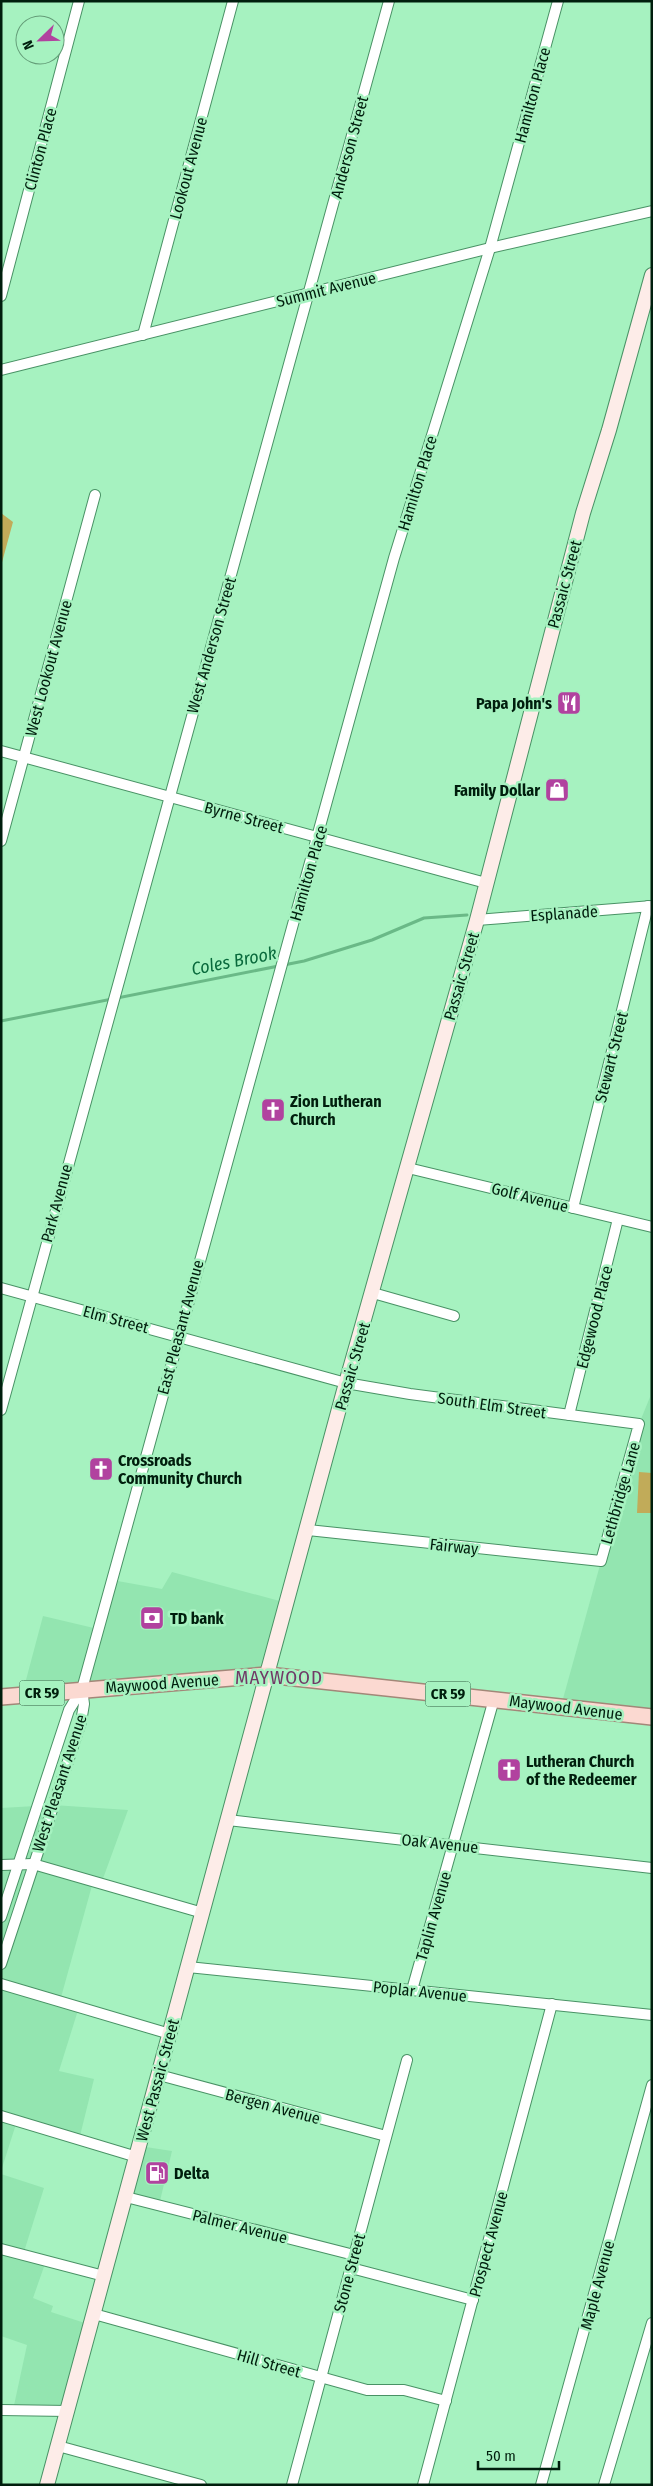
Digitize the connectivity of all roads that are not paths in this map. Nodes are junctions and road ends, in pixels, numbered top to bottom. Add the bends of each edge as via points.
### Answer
1 (79, 1) edge
2 (232, 1) edge
3 (389, 1) edge
4 (558, 1) edge
5 (652, 211) edge
6 (490, 248) junction
7 (652, 275) edge
8 (309, 293) junction
9 (1, 296) edge
10 (142, 335) junction
11 (1, 370) edge
12 (95, 495) dead end
13 (1, 751) edge
14 (24, 757) junction
15 (169, 796) junction
16 (318, 837) junction
17 (1, 841) edge
18 (486, 883) junction
19 (650, 906) edge
20 (477, 920) junction
21 (281, 966) joint
22 (113, 998) joint
23 (408, 1168) junction
24 (573, 1208) junction
25 (618, 1220) junction
26 (652, 1227) edge
27 (1, 1288) edge
28 (373, 1293) junction
29 (31, 1296) junction
30 (454, 1316) dead end
31 (178, 1336) junction
32 (346, 1383) junction
33 (1, 1410) edge
34 (569, 1415) junction
35 (639, 1424) joint
36 (308, 1530) junction
37 (601, 1561) joint
38 (267, 1676) junction
39 (82, 1689) junction
40 (1, 1697) edge
41 (494, 1698) junction
42 (652, 1717) edge
43 (228, 1820) junction
44 (453, 1844) junction
45 (33, 1864) junction
46 (1, 1865) edge
47 (18, 1865) junction
48 (652, 1868) edge
49 (203, 1913) junction
50 (1, 1917) edge
51 (1, 1964) edge
52 (188, 1967) junction
53 (1, 1984) edge
54 (412, 1990) junction
55 (552, 2004) junction
56 (652, 2014) edge
57 (170, 2034) junction
58 (407, 2060) dead end
59 (159, 2075) junction
60 (652, 2085) edge
61 (1, 2116) edge
62 (386, 2136) junction
63 (136, 2156) junction
64 (126, 2197) junction
65 (1, 2249) edge
66 (354, 2255) junction
67 (350, 2268) junction
68 (104, 2276) junction
69 (473, 2300) junction
70 (94, 2314) junction
71 (652, 2323) edge
72 (321, 2377) junction
73 (446, 2401) junction
74 (1, 2410) edge
75 (68, 2411) junction
76 (58, 2446) junction
77 (47, 2485) edge
78 (201, 2485) edge
79 (292, 2485) edge
80 (423, 2485) edge
81 (541, 2485) edge
82 (604, 2485) edge

1 - 9 street, Clinton Place
2 - 10 street, Lookout Avenue
3 - 8 street, Anderson Street
4 - 6 street, Hamilton Place
5 - 6 street, Summit Avenue
6 - 8 street, Summit Avenue
6 - 16 street, Hamilton Place via 394,558
7 - 18 main road, Passaic Street via 583,513
8 - 10 street, Summit Avenue
8 - 15 street, West Anderson Street
10 - 11 street, Summit Avenue
12 - 14 street, West Lookout Avenue
13 - 14 street, Byrne Street
14 - 15 street, Byrne Street
14 - 17 street, West Lookout Avenue
15 - 16 street, Byrne Street
15 - 22 street, West Anderson Street
16 - 18 street, Byrne Street
16 - 21 street, Hamilton Place
18 - 20 main road, Passaic Street
19 - 20 street, Esplanade
19 - 24 street, Stewart Street
20 - 23 main road, Passaic Street
21 - 31 street, East Pleasant Avenue
22 - 29 street, Park Avenue
23 - 24 street, Golf Avenue
23 - 28 main road, Passaic Street
24 - 25 street, Golf Avenue
25 - 26 street, Golf Avenue
25 - 34 street, Edgewood Place
27 - 29 street, Elm Street
28 - 30 street
28 - 32 main road, Passaic Street
29 - 31 street, Elm Street
29 - 33 street, Park Avenue
31 - 32 street, Elm Street
31 - 39 street, East Pleasant Avenue
32 - 34 street, South Elm Street
32 - 36 main road, Passaic Street
34 - 35 street, South Elm Street
35 - 37 street, Lethbridge Lane
36 - 37 street, Fairway
36 - 38 main road, Passaic Street
38 - 39 main road, Maywood Avenue / CR 59
38 - 41 main road, Maywood Avenue / CR 59
38 - 43 main road, West Passaic Street
39 - 40 main road, Maywood Avenue / CR 59
39 - 45 street, West Pleasant Avenue via 81,1722
39 - 47 street, West Pleasant Avenue via 69,1710
41 - 42 main road, Maywood Avenue / CR 59
41 - 44 street, Taplin Avenue
43 - 44 street, Oak Avenue
43 - 49 main road, West Passaic Street
44 - 48 street, Oak Avenue
44 - 54 street, Taplin Avenue
45 - 47 street
45 - 49 street
45 - 51 street, West Pleasant Avenue
46 - 47 street
47 - 50 street, West Pleasant Avenue
49 - 52 main road, West Passaic Street
52 - 54 street, Poplar Avenue
52 - 57 main road, West Passaic Street
53 - 57 street
54 - 55 street, Poplar Avenue
55 - 56 street, Poplar Avenue
55 - 69 street, Prospect Avenue
57 - 59 main road, West Passaic Street
58 - 62 street, Stone Street
59 - 62 street, Bergen Avenue
59 - 63 main road, West Passaic Street
60 - 81 street, Maple Avenue
61 - 63 street
62 - 66 street, Stone Street
63 - 64 main road, West Passaic Street
64 - 66 street, Palmer Avenue
64 - 68 main road, West Passaic Street
65 - 68 street
66 - 67 street, Stone Street
67 - 69 street
67 - 72 street, Stone Street
68 - 70 main road, West Passaic Street
69 - 73 street, Prospect Avenue
70 - 72 street, Hill Street
70 - 75 main road, West Passaic Street
71 - 82 street
72 - 73 street, Hill Street via 367,2390 404,2390
72 - 79 street, Stone Street
73 - 80 street, Prospect Avenue
74 - 75 street
75 - 76 main road, West Passaic Street
76 - 77 main road, West Passaic Street
76 - 78 street

